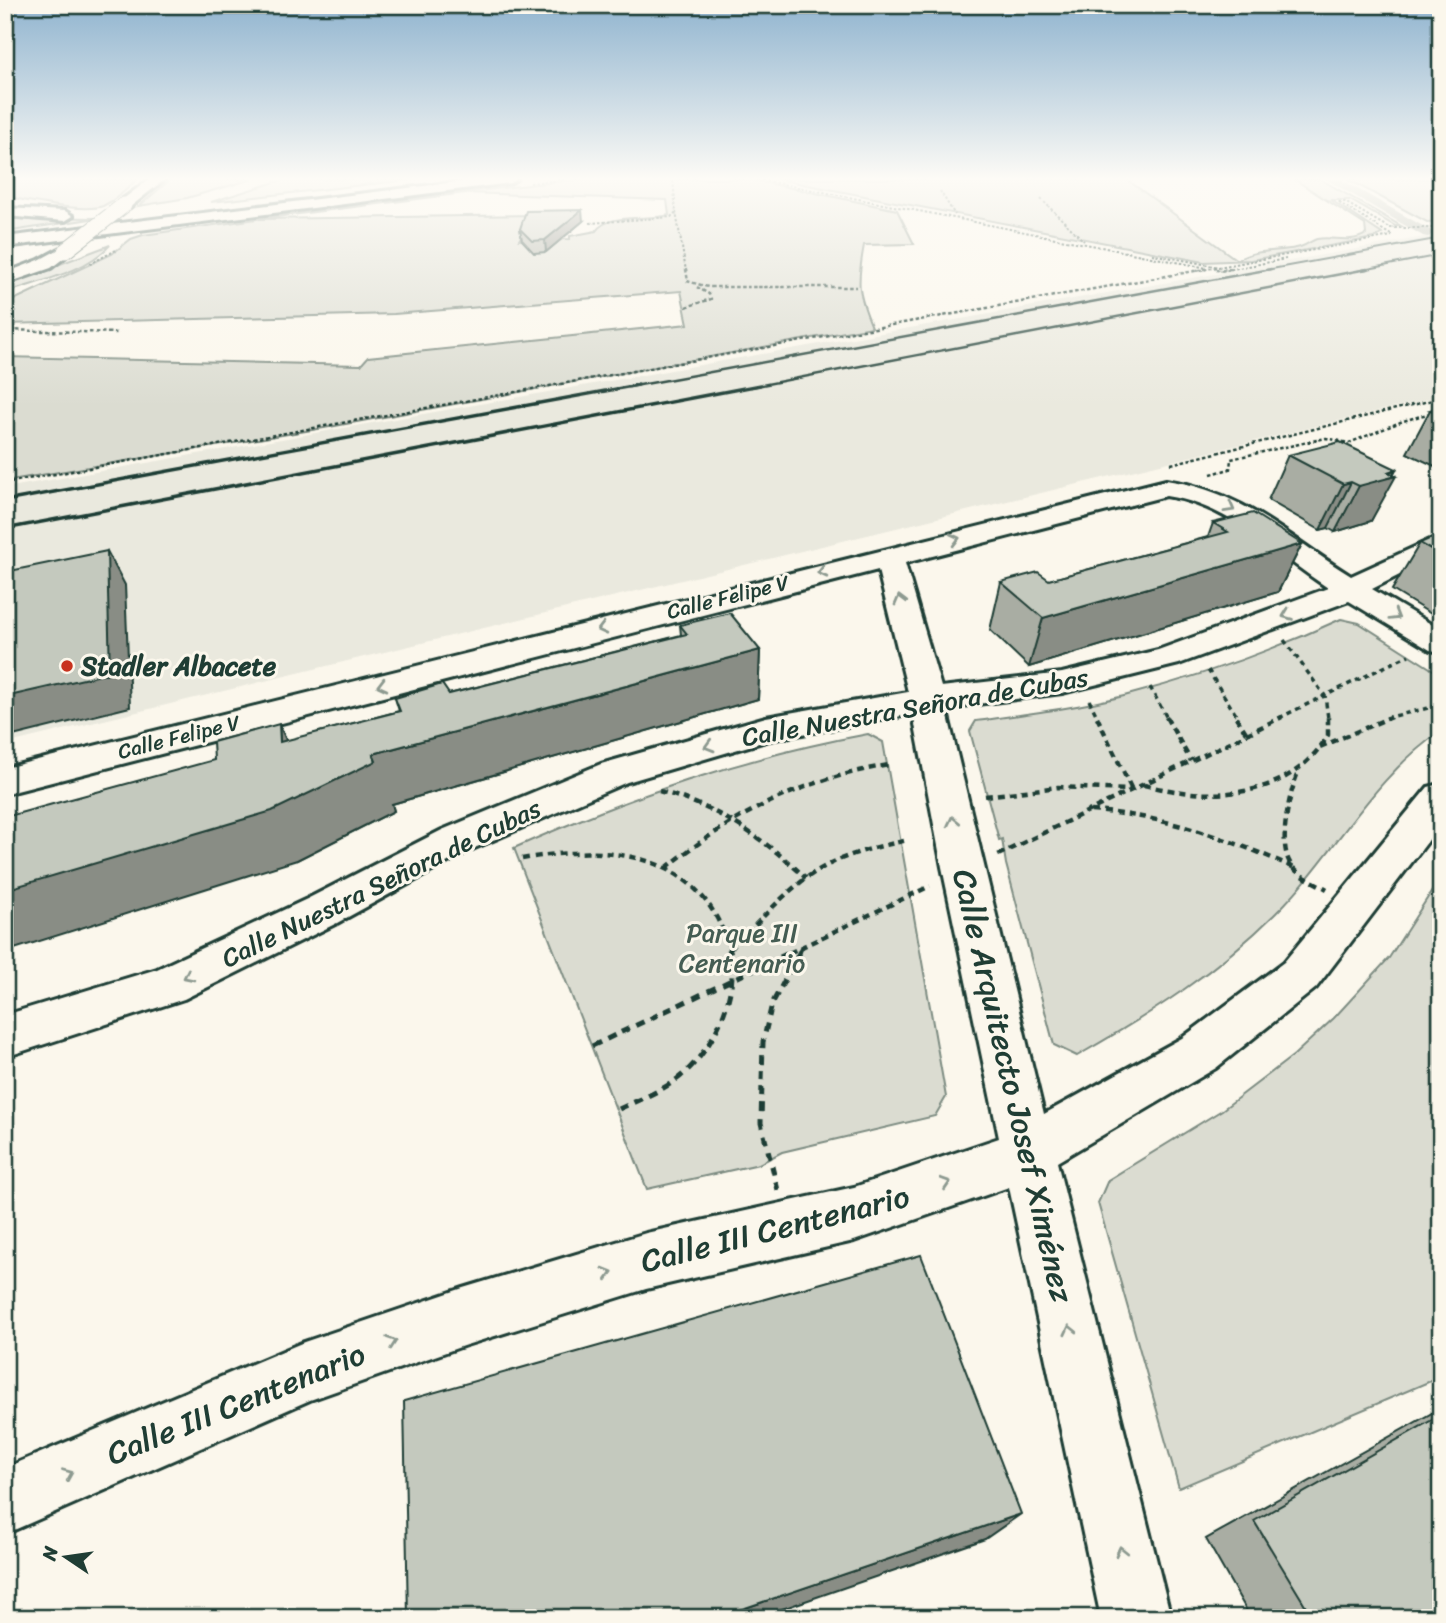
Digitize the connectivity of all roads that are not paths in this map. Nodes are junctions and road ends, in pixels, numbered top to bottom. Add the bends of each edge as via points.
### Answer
1 (60, 255) edge
2 (5, 279) edge
3 (1441, 543) edge
4 (888, 556) junction
5 (1350, 588) junction
6 (1427, 648) edge
7 (927, 700) junction
8 (5, 781) edge
9 (1441, 797) edge
10 (5, 1036) edge
11 (1029, 1150) junction
12 (5, 1501) edge
13 (1136, 1618) edge

1 - 2 main road, bridge
3 - 5 main road, Calle Nuestra Señora de Cubas
4 -> 5 main road, Calle Felipe V via 1166,488 1183,488 1244,516
7 -> 4 main road, Calle Arquitecto Josef Ximénez
4 -> 8 main road, Calle Felipe V
5 -> 6 main road
5 -> 7 main road, Calle Nuestra Señora de Cubas via 1168,657 1062,683
7 -> 10 main road, Calle Nuestra Señora de Cubas via 766,729 614,773 456,840 168,985
11 -> 7 main road, Calle Arquitecto Josef Ximénez
9 - 11 main road, Calle III Centenario via 1300,975 1199,1053
12 -> 11 main road, Calle III Centenario via 304,1372 463,1317 646,1261 854,1214 995,1167
13 -> 11 main road, Calle Arquitecto Josef Ximénez

